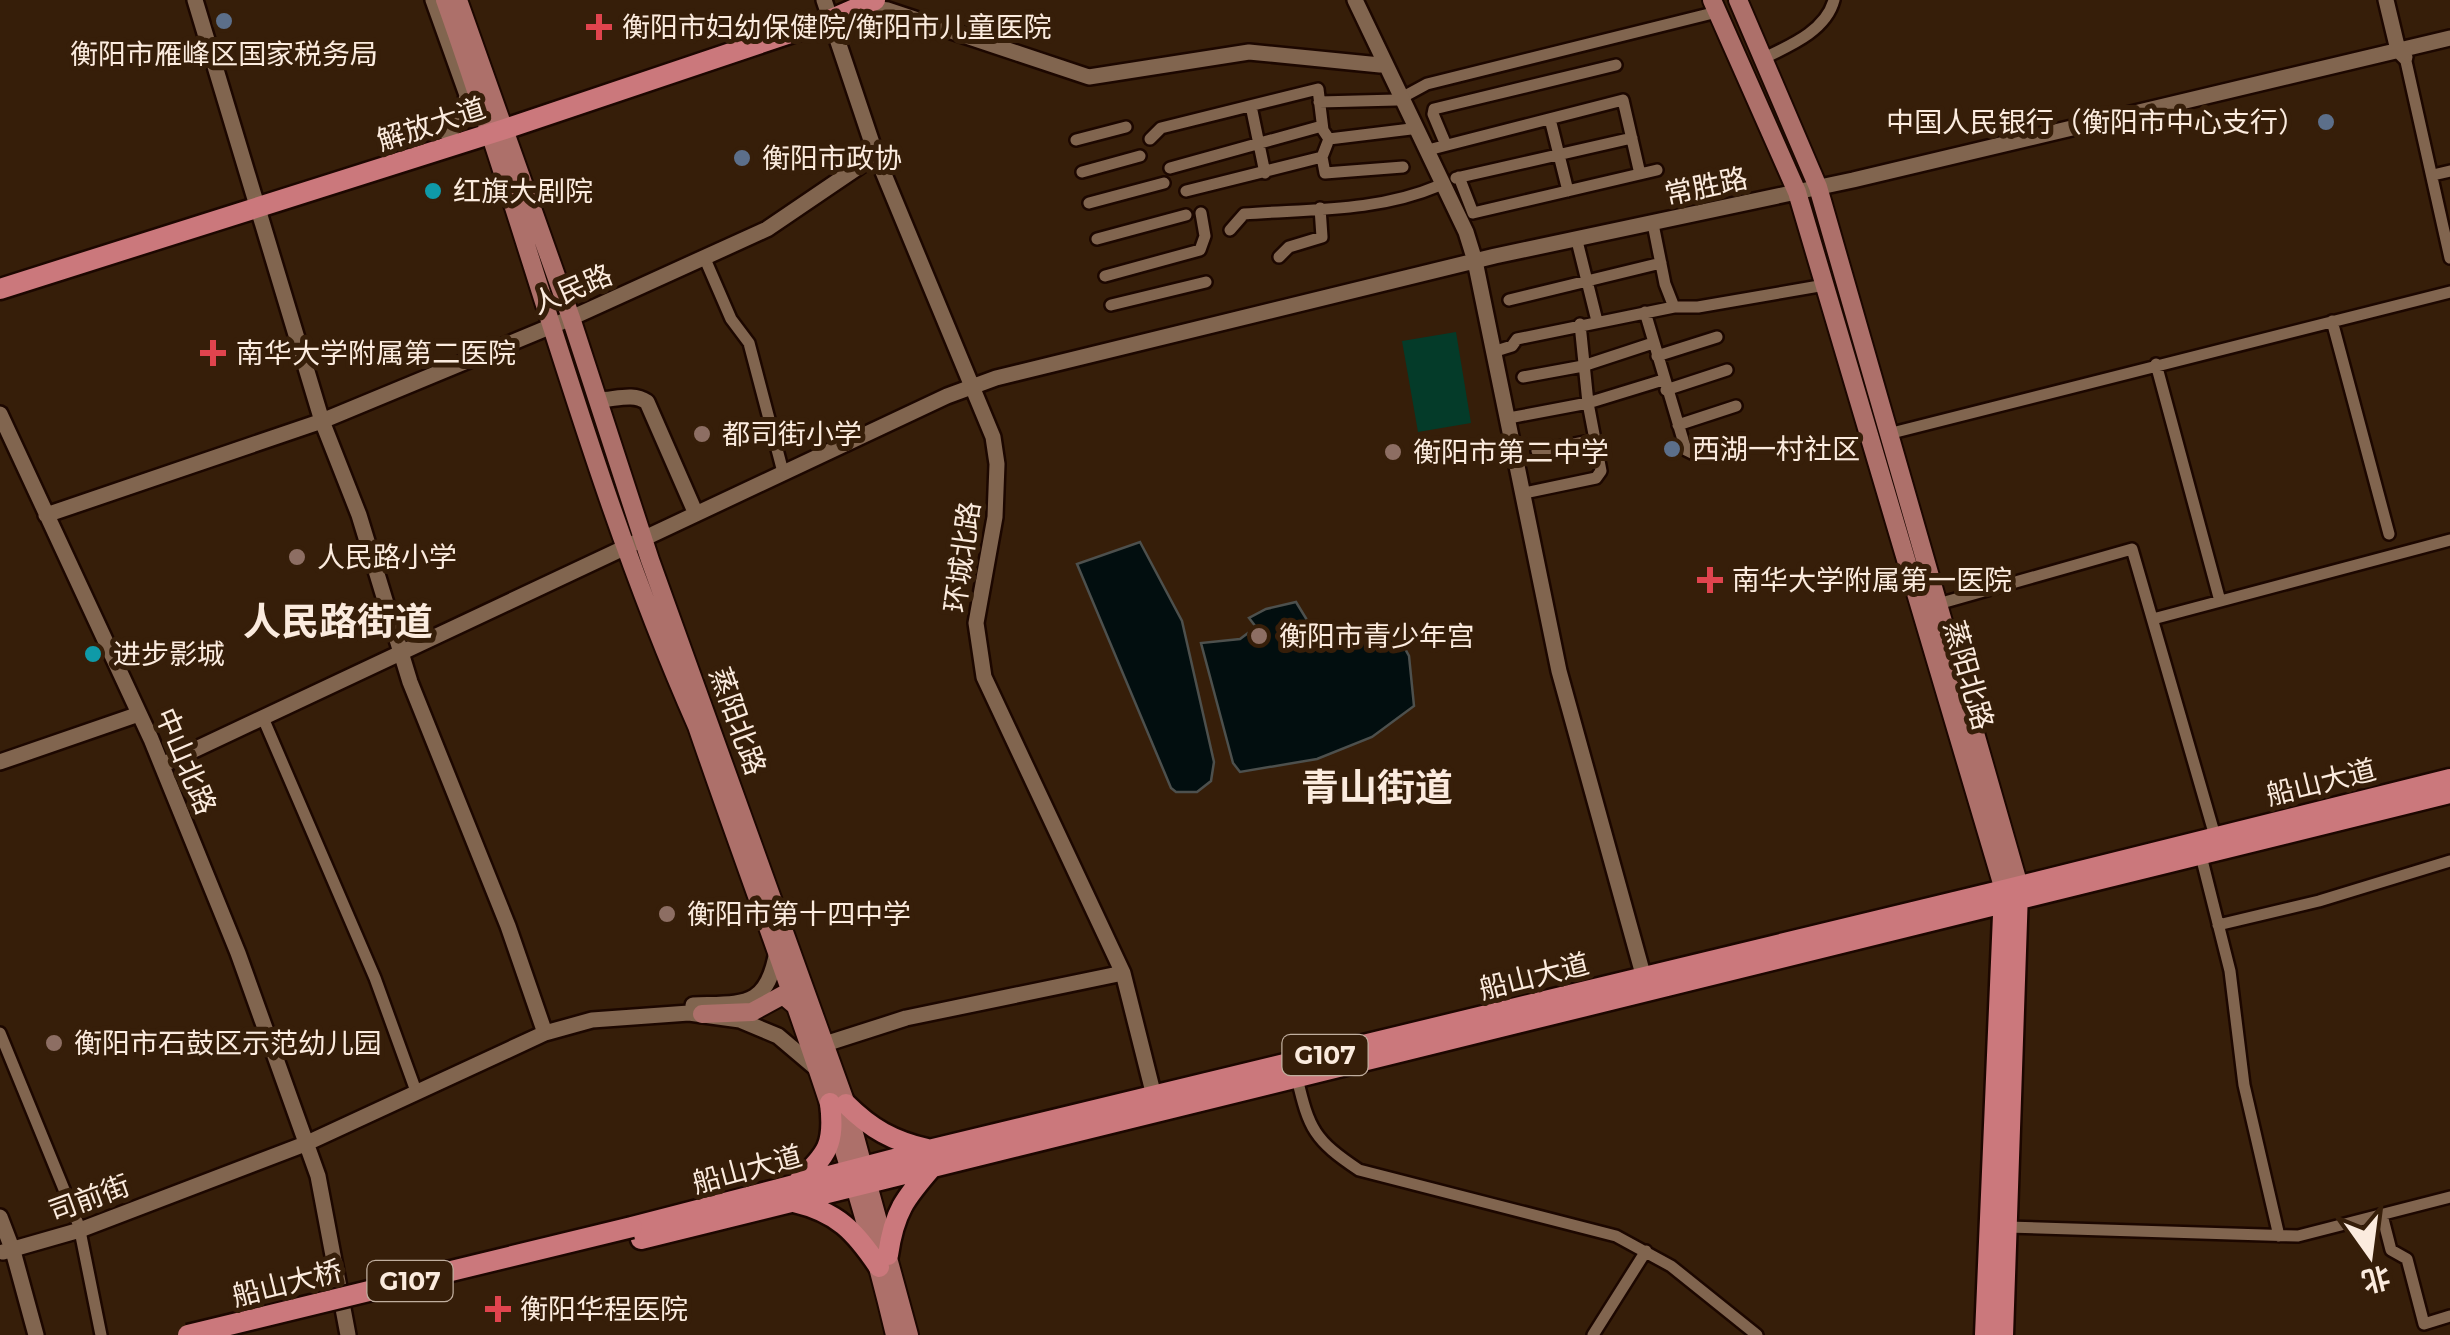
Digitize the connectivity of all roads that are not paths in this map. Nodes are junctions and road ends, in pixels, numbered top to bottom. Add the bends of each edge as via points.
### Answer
1 (195, 0) edge
2 (433, 0) edge
3 (445, 0) edge
4 (458, 0) edge
5 (1351, 0) edge
6 (1738, 0) edge
7 (1834, 0) edge
8 (2386, 0) edge
9 (2396, 0) edge
10 (862, 2) edge
11 (1714, 6) edge
12 (828, 10) edge
13 (444, 30) junction
14 (2450, 38) edge
15 (2450, 46) edge
16 (2404, 52) junction
17 (1762, 58) junction
18 (1380, 64) junction
19 (1616, 65) dead end
20 (1400, 98) junction
21 (1319, 102) junction
22 (1250, 106) junction
23 (1550, 119) junction
24 (495, 125) junction
25 (1322, 126) junction
26 (1126, 128) dead end
27 (1411, 129) junction
28 (447, 133) junction
29 (1150, 138) dead end
30 (1632, 138) junction
31 (1329, 139) junction
32 (1076, 140) dead end
33 (1259, 144) junction
34 (1446, 145) junction
35 (1428, 150) junction
36 (1559, 154) junction
37 (876, 155) junction
38 (1140, 156) dead end
39 (1322, 157) junction
40 (1403, 167) dead end
41 (1170, 168) dead end
42 (1657, 170) dead end
43 (1082, 172) dead end
44 (1265, 172) junction
45 (2450, 172) edge
46 (1640, 174) junction
47 (2432, 175) junction
48 (1446, 182) junction
49 (1164, 183) dead end
50 (1568, 190) junction
51 (1819, 190) junction
52 (1186, 192) dead end
53 (1797, 195) junction
54 (257, 202) junction
55 (1089, 203) dead end
56 (1320, 208) junction
57 (1202, 213) dead end
58 (1186, 216) dead end
59 (1654, 229) junction
60 (1230, 230) dead end
61 (1097, 239) dead end
62 (1578, 245) junction
63 (1279, 258) dead end
64 (2450, 258) edge
65 (705, 260) junction
66 (1661, 263) junction
67 (1473, 264) junction
68 (1105, 276) dead end
69 (0, 278) edge
70 (1587, 281) junction
71 (1206, 282) dead end
72 (1825, 285) junction
73 (0, 289) edge
74 (2450, 292) edge
75 (1508, 300) dead end
76 (1111, 305) dead end
77 (1674, 307) junction
78 (1645, 312) junction
79 (571, 318) junction
80 (1597, 321) junction
81 (2332, 321) junction
82 (1580, 324) junction
83 (552, 326) junction
84 (1717, 337) dead end
85 (1655, 349) junction
86 (1496, 351) junction
87 (2156, 364) junction
88 (1584, 366) junction
89 (1727, 370) dead end
90 (1523, 377) dead end
91 (1665, 384) junction
92 (974, 388) junction
93 (597, 400) junction
94 (1588, 403) junction
95 (1736, 406) dead end
96 (0, 414) edge
97 (1509, 418) junction
98 (322, 421) junction
99 (1678, 424) junction
100 (1888, 434) junction
101 (1742, 439) dead end
102 (1595, 440) junction
103 (1537, 451) dead end
104 (783, 472) junction
105 (1524, 493) junction
106 (696, 514) junction
107 (46, 515) junction
108 (2389, 534) dead end
109 (2450, 540) edge
110 (635, 542) junction
111 (2220, 601) junction
112 (1938, 604) junction
113 (2153, 618) junction
114 (401, 652) junction
115 (139, 714) junction
116 (262, 718) junction
117 (0, 762) edge
118 (162, 765) junction
119 (2450, 778) edge
120 (2450, 794) edge
121 (2215, 836) junction
122 (2201, 856) junction
123 (2450, 861) edge
124 (2011, 896) junction
125 (2218, 925) junction
126 (777, 950) junction
127 (1123, 973) junction
128 (1644, 978) junction
129 (797, 1008) junction
130 (702, 1014) junction
131 (544, 1030) junction
132 (0, 1032) edge
133 (825, 1044) junction
134 (818, 1070) junction
135 (1297, 1078) junction
136 (414, 1088) junction
137 (1154, 1096) junction
138 (838, 1103) junction
139 (307, 1141) junction
140 (932, 1158) junction
141 (860, 1176) junction
142 (793, 1193) junction
143 (2450, 1198) edge
144 (2382, 1215) junction
145 (0, 1217) edge
146 (2006, 1226) junction
147 (79, 1228) junction
148 (634, 1234) junction
149 (2279, 1236) junction
150 (7, 1249) edge
151 (1646, 1251) junction
152 (884, 1261) junction
153 (2450, 1316) edge
154 (26, 1335) edge
155 (36, 1335) edge
156 (101, 1335) edge
157 (188, 1335) edge
158 (239, 1335) edge
159 (352, 1335) edge
160 (895, 1335) edge
161 (909, 1335) edge
162 (1593, 1335) edge
163 (1758, 1335) edge
164 (1985, 1335) edge
165 (2003, 1335) edge

1 - 54 street
2 - 13 street
3 - 13 main road
4 - 24 main road
5 - 18 street
5 - 20 street
6 - 17 main road, 蒸阳北路
7 - 17 street via 1831,13 1797,43
8 - 16 street
9 - 16 street
10 - 12 highway, 解放大道
10 - 18 street via 1088,76 1249,52
11 - 20 street via 1427,84
11 - 53 main road, 蒸阳北路
12 - 24 highway, 解放大道
12 - 37 street, 环城北路
13 - 24 main road
13 - 28 street via 467,94 462,120
14 - 16 street, 常胜路
15 - 16 street, 常胜路
16 - 47 street
16 - 51 street, 常胜路
17 - 51 main road, 蒸阳北路
18 - 20 street
19 - 34 street via 1434,109
20 - 21 street
20 - 27 street
20 - 35 street
21 - 22 street via 1318,89
21 - 25 street
22 - 29 street via 1160,128
22 - 33 street
23 - 30 street via 1624,100
23 - 34 street
23 - 36 street
24 - 28 highway, 解放大道
24 - 54 highway, 解放大道
24 - 79 main road, 蒸阳北路
24 - 83 main road, 蒸阳北路
25 - 31 street
25 - 33 street
26 - 32 street
27 - 31 street
27 - 48 street
28 - 54 highway, 解放大道
30 - 36 street
30 - 46 street
31 - 39 street
33 - 41 street
33 - 44 street
34 - 35 street
35 - 48 street
36 - 48 street
36 - 50 street
37 - 65 street, 人民路 via 766,229
37 - 92 street, 环城北路
38 - 43 street
39 - 40 street via 1325,173
39 - 44 street
42 - 46 street
44 - 52 street
45 - 47 street
46 - 50 street
47 - 64 street
48 - 50 street via 1473,213
48 - 56 street via 1374,204
48 - 67 street
49 - 55 street
51 - 53 street, 常胜路
51 - 100 main road, 蒸阳北路
53 - 59 street, 常胜路
53 - 67 street, 常胜路
53 - 72 main road, 蒸阳北路
54 - 69 highway, 解放大道
54 - 73 highway, 解放大道
54 - 98 street
56 - 60 street via 1244,214
56 - 63 street via 1322,237 1290,247
57 - 68 street via 1200,250
58 - 61 street
59 - 62 street, 常胜路
59 - 66 street
62 - 67 street, 常胜路
62 - 70 street
65 - 79 street, 人民路
65 - 104 street via 748,343
66 - 70 street
66 - 77 street
67 - 86 street
67 - 92 street, 常胜路
70 - 75 street
70 - 80 street
71 - 76 street
72 - 77 street
72 - 124 main road, 蒸阳北路
74 - 81 street
77 - 78 street
78 - 80 street
78 - 85 street
79 - 83 street, 人民路
79 - 93 main road, 蒸阳北路
80 - 82 street
81 - 87 street
81 - 108 street
82 - 86 street via 1516,338
82 - 88 street
83 - 98 street, 人民路
83 - 110 main road, 蒸阳北路
84 - 85 street
85 - 88 street
85 - 91 street
86 - 97 street
87 - 100 street
87 - 111 street
88 - 90 street
88 - 94 street
89 - 91 street
91 - 94 street
91 - 99 street
92 - 104 street, 常胜路
92 - 127 street, 环城北路 via 994,436 997,464 976,624 984,677
93 - 106 street via 638,396 647,402
93 - 110 main road, 蒸阳北路
94 - 97 street
94 - 102 street
95 - 99 street
96 - 107 street, 中山北路
97 - 105 street
98 - 107 street, 人民路
98 - 114 street
99 - 101 street via 1692,453
100 - 112 main road, 蒸阳北路
102 - 103 street
102 - 105 street via 1601,471 1596,478
104 - 106 street, 常胜路
105 - 128 street via 1559,671
106 - 110 street, 常胜路
107 - 115 street, 中山北路
109 - 111 street
110 - 114 street, 常胜路
110 - 126 main road, 蒸阳北路 via 671,667
110 - 133 main road, 蒸阳北路
111 - 113 street
112 - 113 street via 2132,549
112 - 124 main road, 蒸阳北路
113 - 121 street
114 - 116 street, 常胜路
114 - 131 street
115 - 117 street
115 - 118 street, 中山北路
116 - 118 street, 常胜路
116 - 136 street
118 - 139 street, 中山北路
119 - 121 highway, 船山大道
120 - 122 highway, 船山大道
121 - 124 highway, 船山大道
122 - 124 highway, 船山大道
122 - 125 street
123 - 125 street
124 - 128 highway, 船山大道 / G107
124 - 135 highway, 船山大道 / G107
124 - 146 highway, 蒸阳北路
124 - 164 highway, 蒸阳北路
125 - 149 street via 2244,1085
126 - 129 main road, 蒸阳北路
126 - 131 street, 司前街 via 764,991 748,1002 591,1013
127 - 133 street via 906,1018
127 - 137 street, 环城北路
128 - 137 highway, 船山大道 / G107
129 - 130 main road via 783,995 752,1012
129 - 134 main road, 蒸阳北路
130 - 131 street, 司前街 via 592,1020
130 - 134 street, 司前街 via 778,1036
131 - 136 street, 司前街
132 - 147 street
133 - 138 main road, 蒸阳北路
134 - 138 main road, 蒸阳北路
135 - 140 highway, 船山大道 / G107
135 - 151 street via 1308,1122 1328,1149 1359,1170 1616,1236
136 - 139 street, 司前街
137 - 140 highway, 船山大道 / G107
138 - 140 highway
138 - 141 main road, 蒸阳北路
138 - 142 highway via 822,1160
139 - 147 street, 司前街
139 - 159 street, 中山北路 via 324,1175
140 - 141 highway, 船山大道 / G107
140 - 152 highway via 892,1224
141 - 142 highway, 船山大道 / G107
141 - 152 main road, 蒸阳北路
142 - 148 highway, 船山大道 / G107
142 - 152 highway via 856,1233
143 - 144 street
144 - 149 street
144 - 153 street via 2391,1250 2407,1259 2424,1324
145 - 150 street
146 - 149 street
146 - 165 highway, 蒸阳北路
147 - 150 street, 司前街
147 - 156 street
148 - 157 highway, 船山大桥 / G107, bridge
148 - 158 highway, 船山大桥 / G107
150 - 154 street
150 - 155 street
151 - 162 street
151 - 163 street
152 - 160 main road, 蒸阳北路
152 - 161 main road, 蒸阳北路

